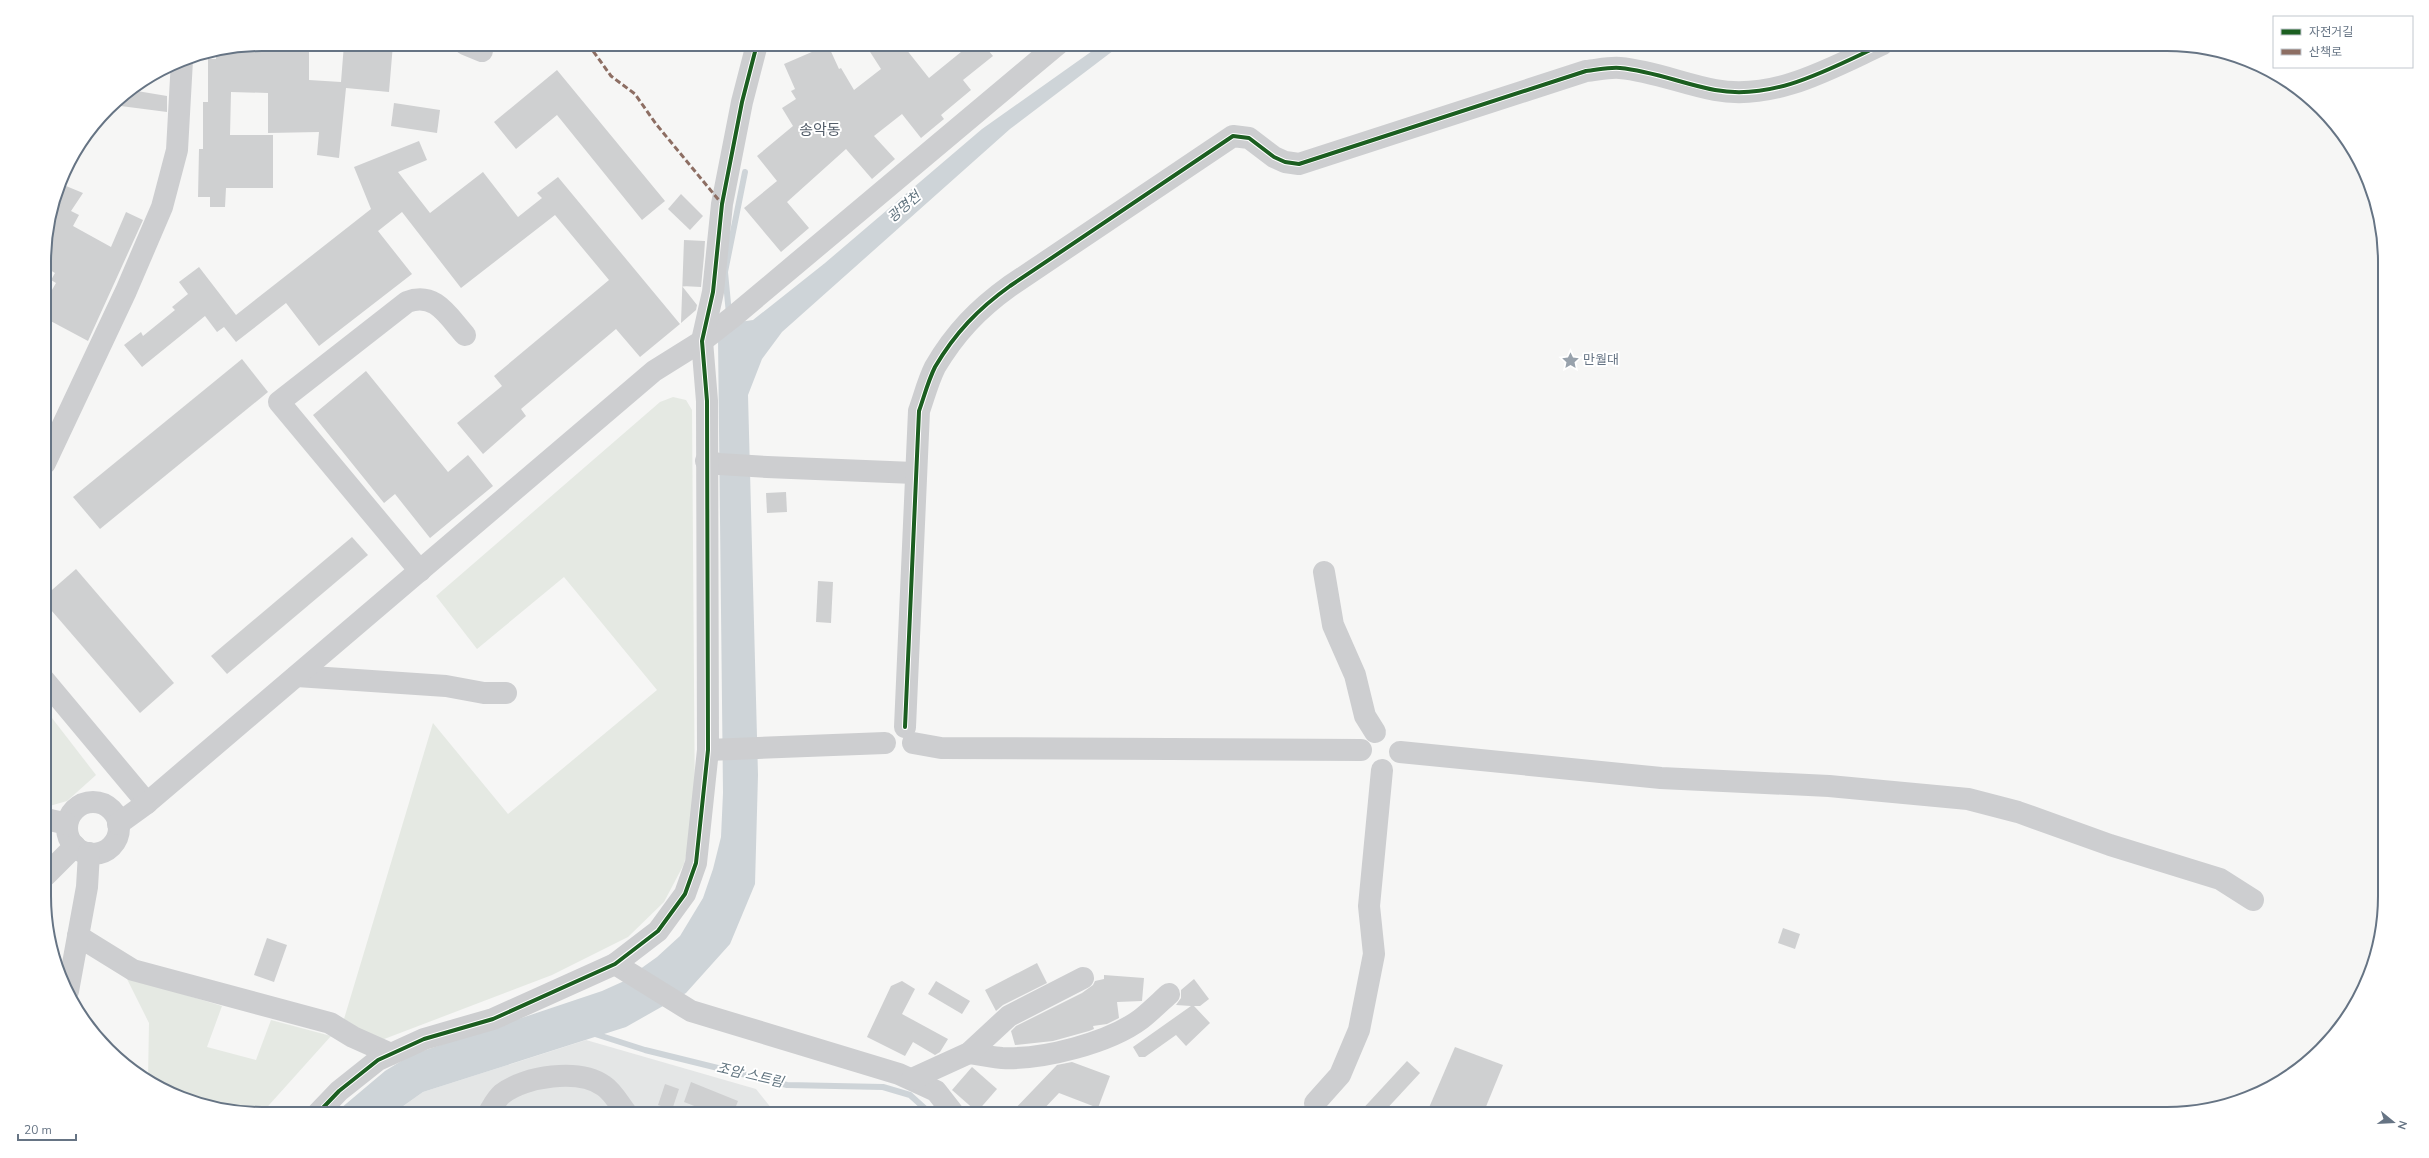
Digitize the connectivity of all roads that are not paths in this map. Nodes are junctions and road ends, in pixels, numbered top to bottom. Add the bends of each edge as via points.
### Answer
1 (755, 51) edge
2 (1050, 51) edge
3 (1867, 51) edge
4 (182, 67) edge
5 (465, 334) dead end
6 (709, 335) junction
7 (51, 450) edge
8 (712, 462) junction
9 (914, 473) junction
10 (420, 571) junction
11 (1324, 572) dead end
12 (297, 676) junction
13 (51, 688) edge
14 (506, 693) dead end
15 (1375, 732) junction
16 (909, 735) junction
17 (716, 750) junction
18 (1361, 750) junction
19 (1400, 752) junction
20 (1382, 770) junction
21 (147, 803) junction
22 (51, 820) edge
23 (67, 824) junction
24 (118, 824) junction
25 (82, 850) junction
26 (51, 872) edge
27 (2253, 900) dead end
28 (78, 936) junction
29 (623, 968) junction
30 (1083, 978) dead end
31 (70, 982) edge
32 (1168, 994) dead end
33 (969, 1053) junction
34 (391, 1054) junction
35 (912, 1079) junction
36 (1315, 1103) dead end
37 (324, 1107) edge
38 (493, 1107) edge
39 (621, 1107) edge
40 (949, 1107) edge

1 - 6 street via 742,102 722,204
2 - 6 street
3 - 9 street via 1793,84 1752,91 1716,90 1649,72 1618,67 1586,71 1298,164 1274,157 1250,138 1232,136 982,306 954,338 935,368 918,411
4 - 7 street via 177,150 162,207 126,291
5 - 10 street via 432,300 418,298 407,302 279,402
6 - 8 street via 706,401
6 - 10 street via 654,371
8 - 9 street
8 - 17 street
9 - 16 street
10 - 12 street
11 - 15 street via 1333,624 1355,675 1365,716
12 - 14 street via 446,686 484,694
12 - 21 street
13 - 21 street
15 - 18 street via 1365,739
15 - 19 street via 1388,733 1397,740
16 - 17 street via 910,749 899,754 888,749 886,743
16 - 18 street via 941,748
17 - 29 street via 696,863 685,894 658,931
18 - 20 street via 1365,762 1374,770
19 - 20 street via 1396,763
19 - 27 street via 1660,778 1829,786 1968,799 2018,812 2110,845 2220,879
20 - 36 street via 1369,906 1374,954 1359,1030 1340,1075
21 - 24 street
22 - 23 street
23 - 24 street via 74,810 88,802 110,809
23 - 25 street via 67,833
24 - 25 street via 118,832 111,846 97,854
25 - 26 street
25 - 28 street via 87,887
28 - 31 street
28 - 34 street via 133,970 330,1024 353,1038
29 - 34 street via 493,1019 424,1040
29 - 35 street via 677,1005 691,1011
30 - 33 street via 1009,1016
32 - 33 street via 1141,1019 1103,1040 1075,1049 1002,1058
33 - 35 street
34 - 37 street via 378,1060
35 - 40 street via 936,1091
38 - 39 street via 501,1095 518,1084 573,1075 604,1086

